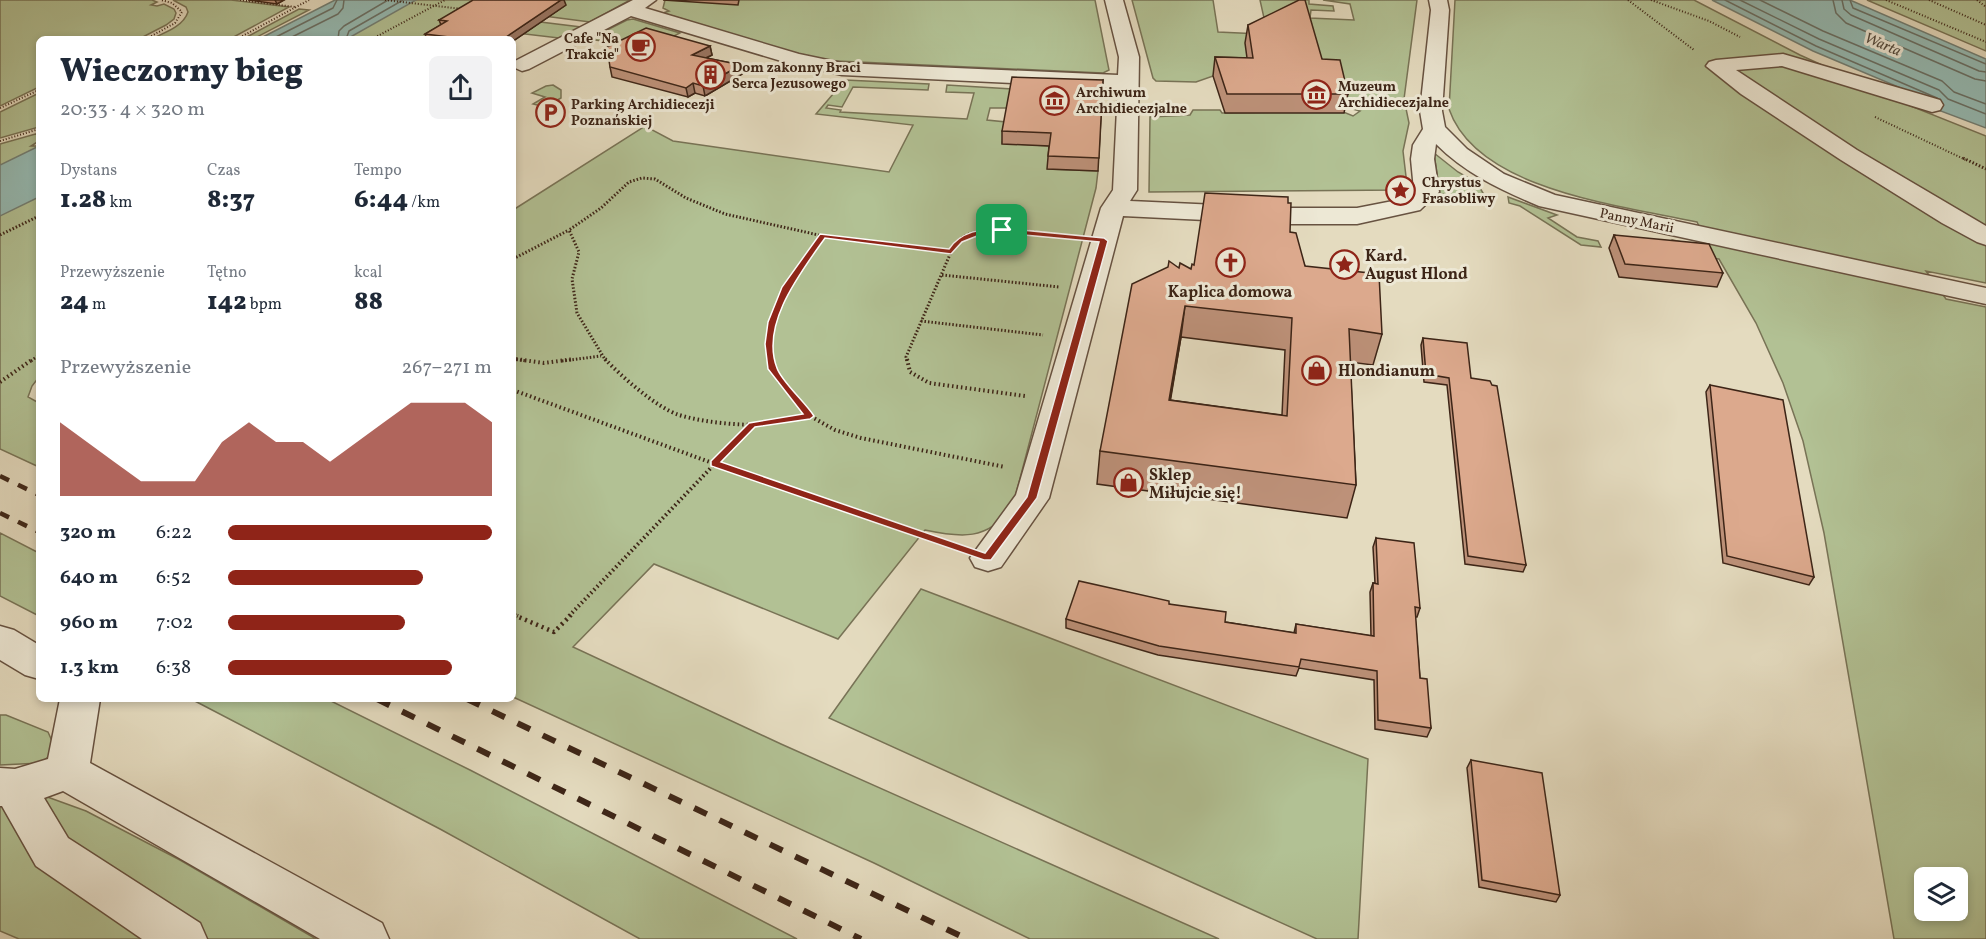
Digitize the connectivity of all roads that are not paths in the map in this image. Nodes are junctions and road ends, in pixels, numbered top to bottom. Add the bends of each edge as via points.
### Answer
1 (1113, 0) edge
2 (1438, 0) edge
3 (639, 5) edge
4 (522, 65) dead end
5 (1129, 82) junction
6 (1932, 105) dead end
7 (1434, 129) junction
8 (1119, 199) junction
9 (1986, 237) edge
10 (1986, 296) edge
11 (988, 558) road end
12 (0, 641) edge
13 (36, 662) edge
14 (79, 702) edge
15 (67, 772) junction
16 (8, 788) edge
17 (183, 939) edge
18 (365, 939) edge

1 - 5 street via 1129,57
2 - 7 street via 1431,111
3 - 4 street
3 - 5 street via 795,59 842,69
5 - 8 street
6 - 9 street via 1783,60 1716,66 1790,119 1912,196
7 - 8 street via 1421,153 1427,192 1411,205 1357,216 1285,216
7 - 10 street, Panny Marii via 1459,154 1496,179 1548,201
8 - 11 street via 1032,498
12 - 13 street
14 - 15 street
15 - 16 street
15 - 18 street
16 - 17 street via 52,852

